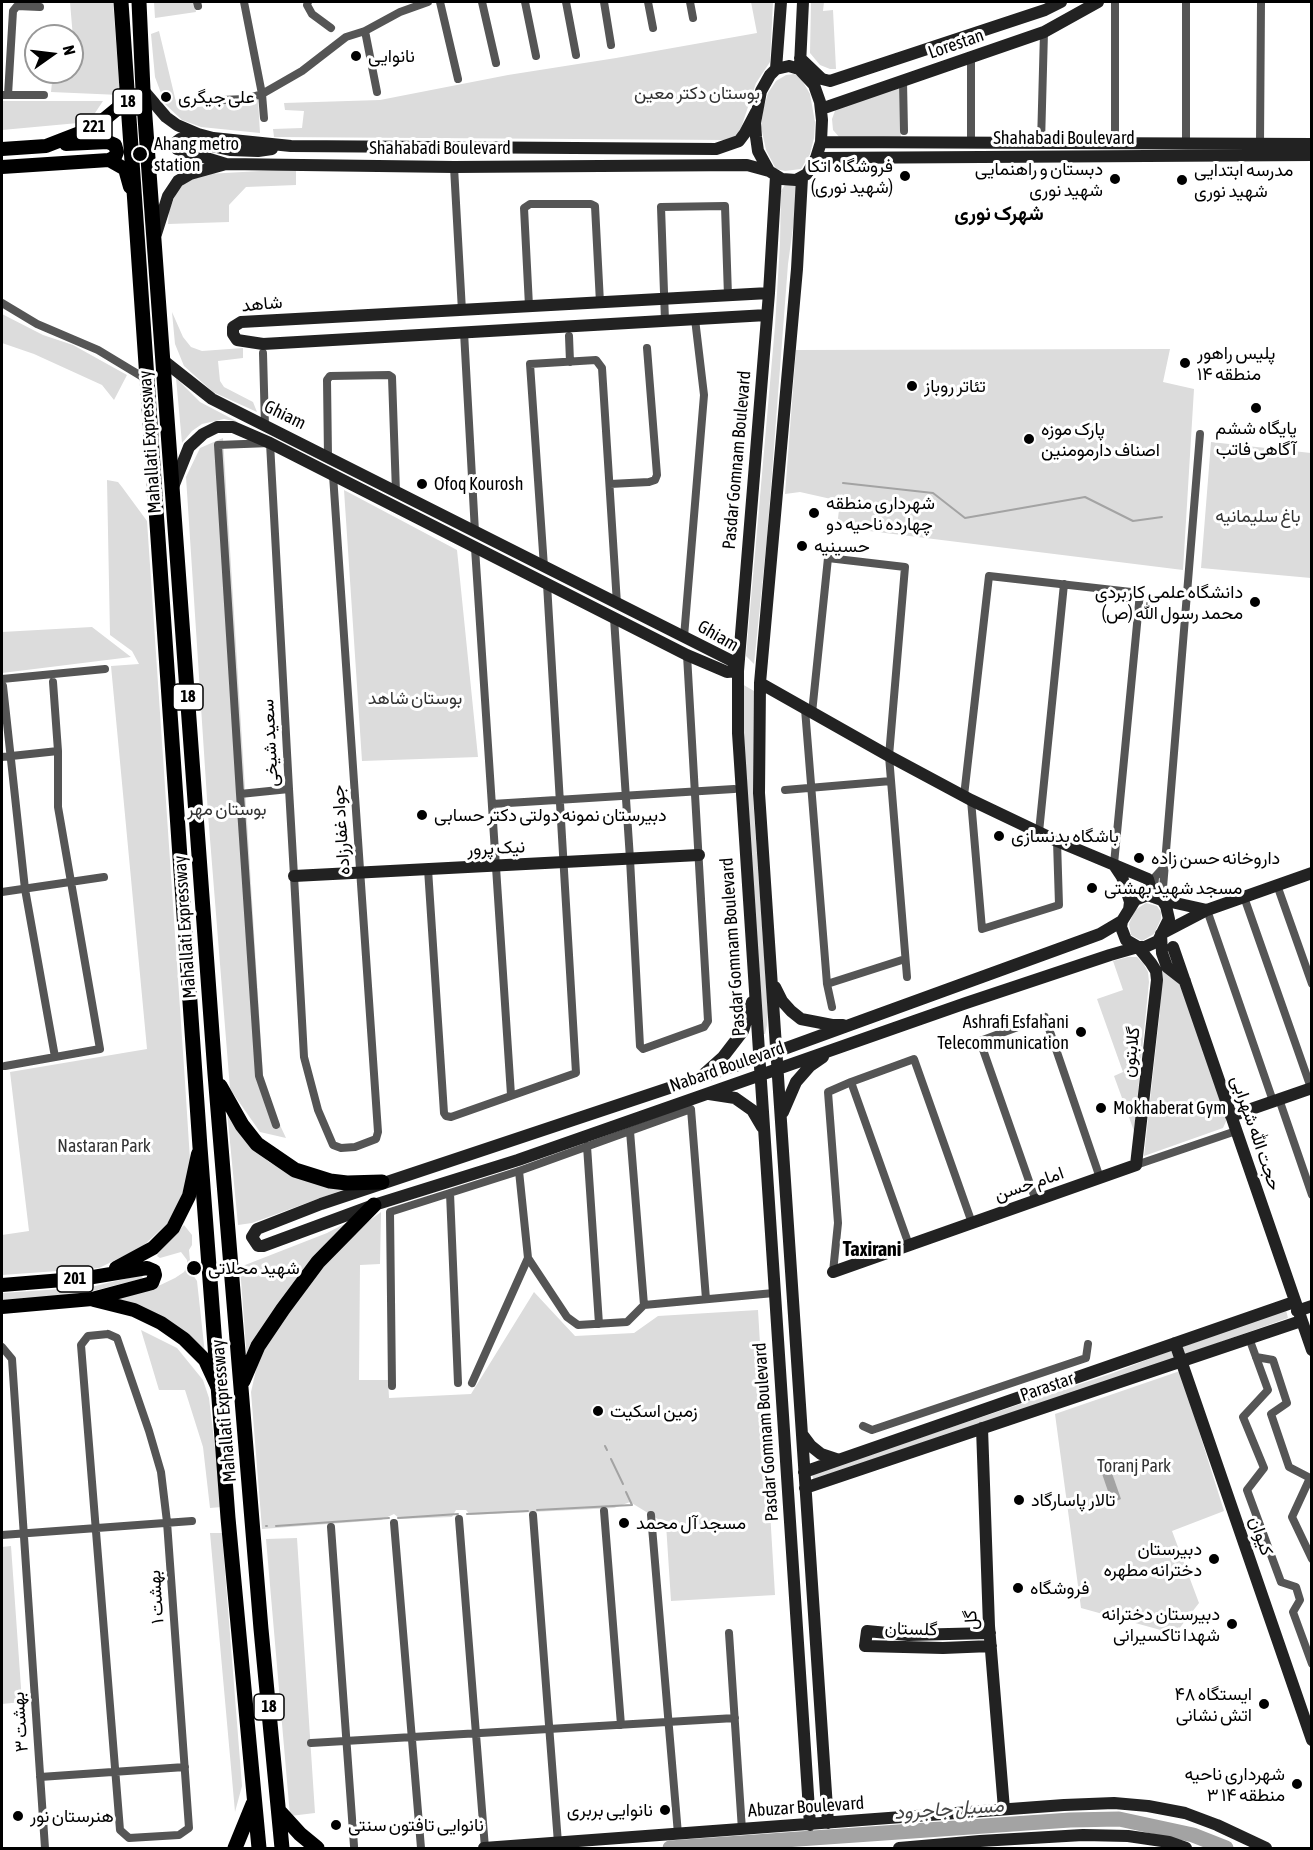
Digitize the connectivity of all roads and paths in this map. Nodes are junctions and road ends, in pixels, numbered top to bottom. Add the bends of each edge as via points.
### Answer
1 (121, 2) edge
2 (139, 2) edge
3 (244, 2) edge
4 (308, 2) edge
5 (401, 2) edge
6 (428, 2) edge
7 (440, 2) edge
8 (482, 2) edge
9 (525, 2) edge
10 (566, 2) edge
11 (604, 2) edge
12 (648, 2) edge
13 (690, 2) edge
14 (781, 2) edge
15 (803, 2) edge
16 (1098, 2) edge
17 (1115, 2) edge
18 (1186, 2) edge
19 (1261, 2) edge
20 (1055, 3) edge
21 (40, 7) dead end
22 (400, 12) junction
23 (693, 18) dead end
24 (331, 28) dead end
25 (653, 28) dead end
26 (364, 31) junction
27 (1044, 32) junction
28 (611, 45) dead end
29 (576, 55) dead end
30 (536, 56) dead end
31 (971, 58) junction
32 (496, 63) dead end
33 (800, 64) junction
34 (776, 69) junction
35 (458, 80) dead end
36 (903, 81) junction
37 (127, 89) junction
38 (143, 90) junction
39 (377, 92) dead end
40 (44, 94) dead end
41 (262, 94) junction
42 (4, 95) edge
43 (222, 100) dead end
44 (821, 109) junction
45 (756, 112) junction
46 (264, 118) dead end
47 (904, 131) dead end
48 (821, 142) junction
49 (971, 142) junction
50 (1041, 143) junction
51 (1115, 143) junction
52 (1186, 143) junction
53 (1260, 144) junction
54 (1311, 144) edge
55 (46, 146) junction
56 (291, 146) junction
57 (2, 149) edge
58 (1311, 155) edge
59 (816, 158) junction
60 (109, 159) junction
61 (226, 164) junction
62 (2, 167) edge
63 (454, 167) junction
64 (772, 173) junction
65 (802, 178) junction
66 (135, 203) junction
67 (155, 241) junction
68 (769, 293) junction
69 (728, 296) junction
70 (664, 299) junction
71 (2, 303) edge
72 (600, 303) junction
73 (530, 306) junction
74 (462, 310) junction
75 (767, 315) junction
76 (695, 319) junction
77 (665, 321) junction
78 (464, 332) junction
79 (569, 336) dead end
80 (648, 348) dead end
81 (263, 353) dead end
82 (164, 361) junction
83 (570, 362) junction
84 (146, 378) junction
85 (260, 424) junction
86 (249, 434) junction
87 (1200, 434) dead end
88 (270, 443) junction
89 (328, 457) junction
90 (333, 475) junction
91 (609, 484) junction
92 (173, 487) junction
93 (396, 492) junction
94 (475, 532) junction
95 (475, 548) junction
96 (493, 557) junction
97 (544, 567) junction
98 (547, 584) junction
99 (1064, 584) junction
100 (478, 602) junction
101 (617, 603) junction
102 (614, 618) junction
103 (684, 637) junction
104 (687, 655) junction
105 (168, 668) junction
106 (105, 669) dead end
107 (186, 669) junction
108 (738, 671) junction
109 (2, 682) edge
110 (53, 682) dead end
111 (760, 683) junction
112 (808, 711) junction
113 (172, 731) junction
114 (191, 731) junction
115 (58, 751) junction
116 (6, 756) edge
117 (889, 756) junction
118 (891, 781) junction
119 (811, 788) junction
120 (289, 789) junction
121 (734, 789) dead end
122 (785, 790) dead end
123 (695, 791) junction
124 (240, 794) junction
125 (627, 795) junction
126 (968, 798) junction
127 (560, 800) junction
128 (492, 804) junction
129 (1039, 832) junction
130 (1057, 841) junction
131 (699, 855) junction
132 (630, 859) junction
133 (564, 862) junction
134 (1113, 864) junction
135 (497, 866) junction
136 (428, 869) junction
137 (361, 873) junction
138 (1311, 873) edge
139 (294, 876) junction
140 (104, 877) dead end
141 (70, 881) junction
142 (1277, 885) junction
143 (26, 888) junction
144 (2, 892) edge
145 (1244, 897) junction
146 (1157, 899) junction
147 (1208, 910) junction
148 (1125, 915) junction
149 (1161, 934) junction
150 (1138, 947) junction
151 (1173, 947) dead end
152 (905, 959) junction
153 (907, 977) dead end
154 (772, 981) junction
155 (1185, 981) junction
156 (827, 984) junction
157 (1311, 984) edge
158 (754, 994) junction
159 (832, 1007) dead end
160 (853, 1024) junction
161 (836, 1048) junction
162 (776, 1051) junction
163 (55, 1057) junction
164 (759, 1058) junction
165 (5, 1066) dead end
166 (777, 1069) junction
167 (216, 1074) junction
168 (760, 1075) junction
169 (701, 1077) junction
170 (850, 1082) junction
171 (1311, 1088) edge
172 (705, 1094) junction
173 (511, 1095) junction
174 (1276, 1100) junction
175 (1231, 1116) junction
176 (781, 1119) junction
177 (276, 1125) dead end
178 (763, 1128) junction
179 (630, 1131) junction
180 (1236, 1131) junction
181 (333, 1145) joint
182 (587, 1146) junction
183 (200, 1147) junction
184 (1136, 1166) junction
185 (519, 1171) junction
186 (1100, 1178) junction
187 (382, 1182) junction
188 (450, 1193) junction
189 (1311, 1195) edge
190 (1036, 1201) junction
191 (321, 1204) junction
192 (374, 1205) junction
193 (328, 1222) junction
194 (972, 1223) junction
195 (909, 1245) junction
196 (528, 1258) junction
197 (833, 1272) joint
198 (87, 1278) junction
199 (2, 1285) edge
200 (774, 1293) junction
201 (92, 1299) junction
202 (706, 1299) junction
203 (644, 1305) junction
204 (1311, 1306) edge
205 (2, 1307) edge
206 (1298, 1311) junction
207 (598, 1324) junction
208 (1249, 1338) junction
209 (1175, 1343) junction
210 (1088, 1344) dead end
211 (2, 1347) edge
212 (1311, 1350) edge
213 (1256, 1357) junction
214 (1181, 1361) junction
215 (1018, 1381) junction
216 (458, 1383) dead end
217 (471, 1383) dead end
218 (242, 1384) junction
219 (392, 1386) dead end
220 (219, 1390) junction
221 (1023, 1396) junction
222 (863, 1426) dead end
223 (982, 1428) junction
224 (802, 1433) junction
225 (838, 1460) junction
226 (808, 1471) junction
227 (1311, 1478) edge
228 (811, 1486) junction
229 (604, 1511) dead end
230 (533, 1515) dead end
231 (651, 1515) dead end
232 (459, 1519) dead end
233 (192, 1521) dead end
234 (167, 1522) junction
235 (394, 1523) dead end
236 (332, 1527) dead end
237 (96, 1528) junction
238 (24, 1533) junction
239 (2, 1535) edge
240 (1311, 1559) edge
241 (256, 1566) junction
242 (233, 1569) junction
243 (238, 1629) junction
244 (261, 1629) junction
245 (729, 1633) dead end
246 (990, 1640) junction
247 (865, 1646) dead end
248 (1311, 1664) edge
249 (735, 1718) junction
250 (669, 1722) junction
251 (621, 1725) junction
252 (549, 1729) junction
253 (476, 1733) junction
254 (412, 1737) junction
255 (1311, 1740) edge
256 (347, 1741) junction
257 (311, 1743) dead end
258 (185, 1767) junction
259 (115, 1772) junction
260 (40, 1777) junction
261 (254, 1801) junction
262 (1004, 1809) junction
263 (279, 1810) junction
264 (828, 1823) junction
265 (810, 1825) junction
266 (742, 1830) junction
267 (678, 1834) junction
268 (558, 1843) junction
269 (354, 1846) dead end
270 (45, 1848) edge
271 (235, 1848) edge
272 (259, 1848) edge
273 (282, 1848) edge
274 (317, 1848) edge
275 (421, 1848) edge
276 (484, 1848) edge
277 (899, 1848) edge
278 (1186, 1848) edge
279 (1266, 1848) edge

1 - 37 highway, Mahallati Expressway / 18
2 - 38 highway, Mahallati Expressway / 18
3 - 41 street
4 - 24 street via 312,14
5 - 22 street
6 - 22 street
7 - 35 street
8 - 32 street
9 - 30 street
10 - 29 street
11 - 28 street
12 - 25 street
13 - 23 street
14 - 34 main road
15 - 33 main road
16 - 27 main road, Lorestan
17 - 51 street
18 - 52 street
19 - 53 street
20 - 33 main road, Lorestan via 1045,10 830,81
21 - 42 street via 14,8
22 - 26 street
26 - 39 street
26 - 41 street via 346,38 302,71
27 - 31 main road, Lorestan
27 - 50 street
31 - 36 main road, Lorestan
31 - 49 street
33 - 34 main road
33 - 44 main road via 814,85
34 - 45 main road via 761,91
36 - 44 main road, Lorestan
36 - 47 street
37 - 55 main road, 221 via 118,108 102,123
37 - 66 highway, Mahallati Expressway / 18
38 - 56 main road, Shahabadi Boulevard via 166,117 198,134
38 - 67 highway, Mahallati Expressway / 18
40 - 42 street
41 - 43 street
41 - 46 street
44 - 48 main road
45 - 56 main road, Shahabadi Boulevard via 739,141 716,149
45 - 64 main road via 758,151
48 - 49 main road, Shahabadi Boulevard
48 - 59 main road
49 - 50 main road, Shahabadi Boulevard
50 - 51 main road, Shahabadi Boulevard
51 - 52 main road, Shahabadi Boulevard
52 - 53 main road, Shahabadi Boulevard
53 - 54 main road, Shahabadi Boulevard
55 - 57 main road, 221
55 - 60 main road, 221 via 108,142 115,145 117,152
56 - 61 main road via 258,151 230,150 180,139 176,142 177,148
58 - 59 main road, Shahabadi Boulevard
59 - 65 main road
60 - 62 main road
60 - 66 main road via 125,169
61 - 63 main road, Shahabadi Boulevard
61 - 67 main road, Shahabadi Boulevard via 178,181 168,196
63 - 64 main road, Shahabadi Boulevard via 747,165
63 - 74 street
64 - 65 main road via 790,180
64 - 68 main road, Pasdar Gomnam Boulevard
65 - 111 main road, Pasdar Gomnam Boulevard
66 - 84 highway, Mahallati Expressway / 18
67 - 82 highway, Mahallati Expressway / 18
68 - 69 main road, شاهد
68 - 75 main road, Pasdar Gomnam Boulevard
69 - 70 main road, شاهد
69 - 70 street via 725,206 661,207
70 - 72 main road, شاهد
70 - 77 street
71 - 84 street
72 - 73 main road, شاهد
72 - 73 street via 595,206 526,206
73 - 74 main road, شاهد
74 - 78 main road, شاهد via 241,322 233,327 233,334 237,340 263,344
75 - 76 main road, شاهد
75 - 108 main road, Pasdar Gomnam Boulevard
76 - 77 main road, شاهد
76 - 103 street via 704,395
77 - 78 main road, شاهد
78 - 94 street
79 - 83 street
80 - 91 street via 657,475 649,482
81 - 85 street
82 - 85 main road, Ghiam via 212,399
82 - 92 highway, Mahallati Expressway / 18
83 - 91 street via 596,360 600,364
83 - 97 street via 530,364
84 - 105 highway, Mahallati Expressway / 18
85 - 86 main road via 250,427
85 - 89 main road, Ghiam
86 - 88 main road, Ghiam
86 - 92 main road, Ghiam via 226,426 203,434 189,447
87 - 146 street via 1164,867
88 - 90 main road, Ghiam
88 - 120 street, سعید شیخی
88 - 124 street via 218,445
89 - 93 main road, Ghiam
89 - 93 street via 330,375 389,375
90 - 95 main road, Ghiam
90 - 137 street, جواد غفارزاده
91 - 101 street
92 - 107 highway, Mahallati Expressway / 18
93 - 94 main road, Ghiam
94 - 95 main road
94 - 97 main road, Ghiam
95 - 96 main road, Ghiam
95 - 100 street
96 - 98 main road, Ghiam
96 - 100 street via 483,561 481,567
97 - 101 main road, Ghiam
98 - 102 main road, Ghiam
98 - 127 street
99 - 126 street via 989,576
99 - 129 street
99 - 134 street via 1140,592
100 - 128 street
101 - 103 main road, Ghiam
102 - 104 main road, Ghiam
102 - 125 street
103 - 108 main road, Ghiam via 732,661
104 - 108 main road, Ghiam via 728,672
104 - 123 street
105 - 107 highway via 173,678 179,679
105 - 113 highway, Mahallati Expressway / 18
106 - 109 street
107 - 114 highway, Mahallati Expressway / 18
108 - 158 main road, Pasdar Gomnam Boulevard via 739,755
109 - 116 street
110 - 115 street
111 - 112 main road
111 - 154 main road, Pasdar Gomnam Boulevard via 759,793
112 - 117 main road
112 - 117 street via 828,558 905,567
112 - 119 street
113 - 114 highway via 178,722 183,722
113 - 183 highway, Mahallati Expressway / 18
114 - 167 highway, Mahallati Expressway / 18
115 - 116 street
115 - 141 street via 58,807
116 - 143 street
117 - 118 street
117 - 126 main road
118 - 119 street
118 - 152 street
119 - 122 street
119 - 156 street
120 - 124 street
120 - 139 street, سعید شیخی
121 - 123 street
123 - 125 street
123 - 131 street
124 - 177 street via 259,1077
125 - 127 street
125 - 132 street
126 - 129 main road
126 - 130 street via 982,929 1059,905
127 - 128 street
127 - 133 street
128 - 135 street
129 - 130 main road
130 - 134 main road
131 - 132 main road, نیک پرور
131 - 132 street via 707,1026 647,1049 640,1046
132 - 133 main road, نیک پرور
133 - 135 main road, نیک پرور
133 - 173 street via 576,1073
134 - 146 main road via 1148,879
134 - 148 main road via 1130,902
135 - 136 main road, نیک پرور
135 - 173 street
136 - 137 main road, نیک پرور
136 - 173 street via 444,1113 451,1117
137 - 139 main road, نیک پرور
137 - 181 street, جواد غفارزاده via 378,1132 376,1139 362,1145
138 - 142 main road
139 - 181 street, سعید شیخی via 304,1057 318,1110
140 - 141 street
141 - 143 street
141 - 163 street via 100,1049
142 - 145 main road
142 - 157 street
143 - 144 street
143 - 163 street
145 - 147 main road
145 - 171 street
146 - 147 main road
146 - 148 main road via 1141,897
146 - 149 main road via 1168,912
147 - 149 main road
147 - 174 street
148 - 150 main road via 1123,934
148 - 160 main road, Nabard Boulevard via 1100,934
149 - 150 main road via 1152,945
149 - 155 main road, حجت الله شهرابی via 1167,967
150 - 161 main road, Nabard Boulevard
150 - 184 main road, گلابتون via 1156,971 1157,980
151 - 155 main road
152 - 153 street
152 - 156 street
154 - 160 main road via 782,1001 801,1019 832,1026
154 - 162 main road, Pasdar Gomnam Boulevard
155 - 175 main road, حجت الله شهرابی
156 - 159 street
158 - 164 main road, Pasdar Gomnam Boulevard
158 - 169 main road via 743,1031
160 - 162 main road, Nabard Boulevard
161 - 166 main road, Nabard Boulevard
161 - 176 main road via 810,1066 796,1082
162 - 164 main road, Nabard Boulevard
162 - 166 main road, Pasdar Gomnam Boulevard
163 - 165 street
164 - 168 main road, Pasdar Gomnam Boulevard
164 - 169 main road, Nabard Boulevard
166 - 168 main road, Nabard Boulevard
166 - 176 main road, Pasdar Gomnam Boulevard
167 - 187 highway via 224,1097 242,1125 278,1160 330,1181
167 - 218 highway, Mahallati Expressway / 18
168 - 172 main road, Nabard Boulevard
168 - 178 main road, Pasdar Gomnam Boulevard
169 - 187 main road, Nabard Boulevard
170 - 194 street via 914,1059
170 - 195 street
170 - 197 street via 828,1092 838,1223
171 - 174 main road
172 - 178 main road via 735,1098 752,1110
172 - 192 main road, Nabard Boulevard via 518,1160
174 - 175 main road
174 - 189 street
175 - 180 main road, حجت الله شهرابی
176 - 224 main road, Pasdar Gomnam Boulevard
178 - 200 main road, Pasdar Gomnam Boulevard
179 - 182 street
179 - 202 street via 691,1110
179 - 203 street
180 - 184 street, امام حسن
180 - 206 main road, حجت الله شهرابی
182 - 185 street
182 - 207 street
183 - 198 main road via 189,1196 173,1228 153,1248 126,1264
183 - 220 highway, Mahallati Expressway / 18
184 - 186 main road, امام حسن
185 - 188 street
185 - 196 street
186 - 190 main road, امام حسن
186 - 190 street via 1045,1017 980,1041
187 - 191 main road, Nabard Boulevard
188 - 216 street
188 - 219 street via 390,1212
190 - 194 main road, امام حسن
191 - 193 main road via 308,1218 314,1223
191 - 193 main road, Nabard Boulevard via 257,1228 252,1238 263,1246
192 - 193 main road, Nabard Boulevard
192 - 218 highway via 318,1262 282,1309 258,1346
194 - 195 main road, امام حسن
195 - 197 main road, امام حسن
196 - 207 street via 567,1317 578,1325
196 - 217 street
198 - 199 main road, 201
198 - 201 main road, 201 via 147,1268 154,1271 152,1283
200 - 202 street
200 - 265 main road, Pasdar Gomnam Boulevard
201 - 205 main road, 201
201 - 220 main road via 134,1310 184,1339 205,1360
202 - 203 street
203 - 207 street via 627,1322
204 - 206 main road, Parastar
206 - 208 main road, Parastar
206 - 209 main road, Parastar
206 - 212 main road, حجت الله شهرابی
208 - 213 street
208 - 214 main road, Parastar
209 - 214 main road, کیوان
209 - 221 main road, Parastar
210 - 215 street via 1086,1358
211 - 238 street, بهشت ۳ via 12,1359
213 - 227 street via 1273,1360 1287,1403 1271,1414 1289,1467
213 - 248 street via 1268,1390 1243,1417 1264,1468 1247,1490 1281,1582 1296,1587 1300,1600 1293,1612
214 - 223 main road, Parastar
214 - 255 main road, کیوان
215 - 221 street
215 - 222 street via 872,1430
218 - 241 highway, Mahallati Expressway / 18
220 - 242 highway, Mahallati Expressway / 18
221 - 225 main road, Parastar
223 - 228 main road, Parastar
223 - 246 main road, گل
224 - 225 main road via 821,1454
224 - 226 main road, Pasdar Gomnam Boulevard
225 - 226 main road, Parastar
226 - 228 main road, Pasdar Gomnam Boulevard
227 - 240 street via 1292,1517
228 - 264 main road, Pasdar Gomnam Boulevard
229 - 251 street
230 - 252 street
231 - 250 street
232 - 253 street
233 - 234 street
234 - 237 street
234 - 237 street, بهشت ۱ via 149,1431 117,1338 108,1334 88,1336 81,1345
234 - 258 street, بهشت ۱
235 - 254 street
236 - 256 street
237 - 238 street
237 - 259 street
238 - 239 street
238 - 260 street, بهشت ۳
241 - 242 highway via 247,1578
241 - 244 highway, Mahallati Expressway / 18
242 - 243 highway, Mahallati Expressway / 18
243 - 244 highway via 247,1614 253,1615
243 - 261 highway, Mahallati Expressway / 18
244 - 263 highway, Mahallati Expressway / 18
245 - 249 street
246 - 247 main road via 867,1631
246 - 262 main road, گل
249 - 250 street
249 - 266 street
250 - 251 street
250 - 267 street
251 - 252 street
252 - 253 street
252 - 268 street
253 - 254 street
253 - 276 street
254 - 256 street
254 - 275 street
256 - 257 street
256 - 269 street
258 - 259 street
258 - 259 street, بهشت ۱ via 189,1828 179,1835 129,1838 120,1830
259 - 260 street
260 - 270 street, بهشت ۳
261 - 271 highway
261 - 272 highway, Mahallati Expressway / 18
262 - 264 main road, Abuzar Boulevard
262 - 279 main road, Abuzar Boulevard via 1114,1803 1148,1806 1185,1813
263 - 273 highway, Mahallati Expressway / 18
263 - 274 highway
264 - 265 main road, Abuzar Boulevard
265 - 266 main road, Abuzar Boulevard
266 - 267 main road, Abuzar Boulevard
267 - 268 main road, Abuzar Boulevard
268 - 276 main road, Abuzar Boulevard
277 - 278 main road via 1083,1834 1128,1836

